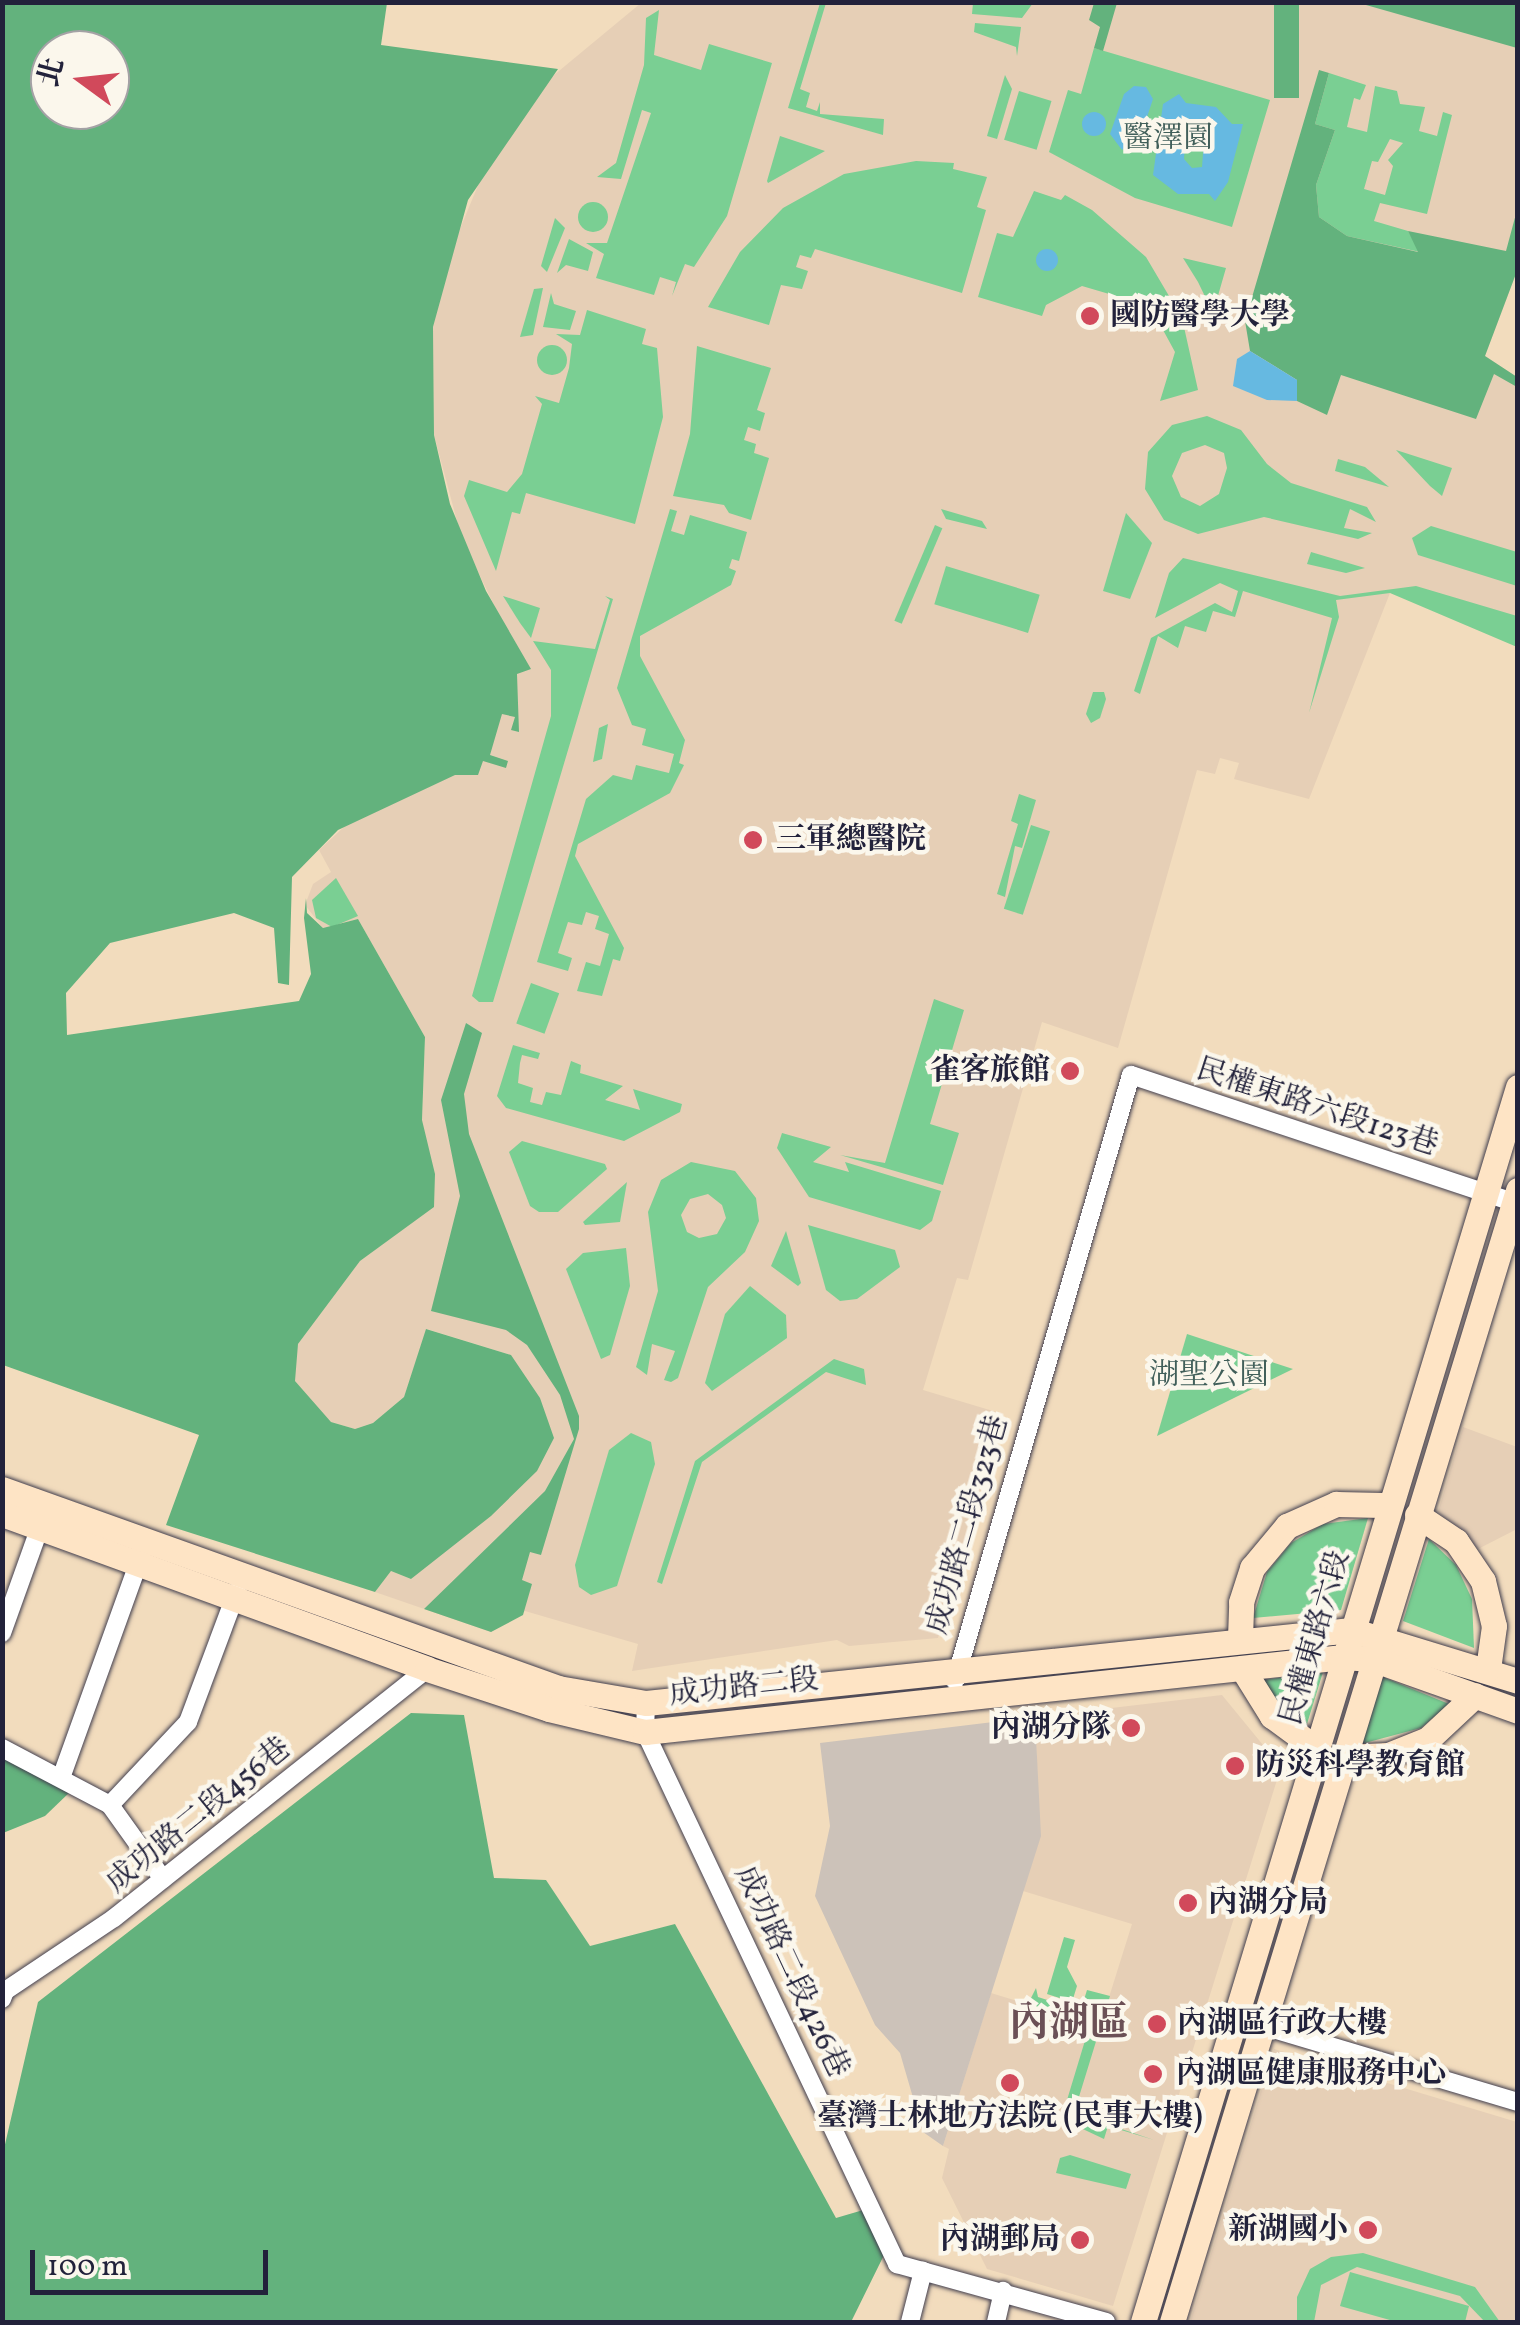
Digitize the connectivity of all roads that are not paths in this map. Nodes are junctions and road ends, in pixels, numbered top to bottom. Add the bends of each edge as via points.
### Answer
1 (1131, 1075) joint
2 (1518, 1086) edge
3 (1485, 1193) junction
4 (1516, 1198) edge
5 (2, 1489) edge
6 (1390, 1505) junction
7 (2, 1514) edge
8 (1417, 1515) junction
9 (40, 1527) junction
10 (142, 1552) junction
11 (239, 1584) junction
12 (1351, 1630) junction
13 (2, 1633) edge
14 (1380, 1634) junction
15 (1240, 1638) junction
16 (1343, 1657) junction
17 (1372, 1660) junction
18 (1242, 1668) junction
19 (428, 1669) junction
20 (1488, 1669) junction
21 (1518, 1681) edge
22 (956, 1685) junction
23 (1475, 1695) junction
24 (646, 1703) junction
25 (1518, 1711) edge
26 (645, 1732) junction
27 (2, 1748) edge
28 (1317, 1749) junction
29 (1345, 1756) junction
30 (61, 1778) junction
31 (110, 1806) junction
32 (163, 1878) junction
33 (2, 2000) edge
34 (1262, 2026) junction
35 (1518, 2102) edge
36 (924, 2271) junction
37 (1003, 2290) junction
38 (910, 2322) edge
39 (996, 2322) edge
40 (1106, 2322) edge
41 (1143, 2322) edge
42 (1172, 2322) edge

1 - 3 street, 民權東路六段123巷
1 - 22 street, 成功路二段323巷
2 - 3 main road, 民權東路六段
3 - 4 street, 民權東路六段123巷
3 - 6 main road, 民權東路六段
4 - 8 main road, 民權東路六段
5 - 10 main road, 成功路二段
6 - 12 main road, 民權東路六段
6 - 15 main road via 1336,1504 1287,1526 1252,1568 1240,1602
7 - 9 main road, 成功路二段
8 - 14 main road, 民權東路六段
8 - 20 main road via 1456,1542 1483,1581 1494,1626
9 - 10 main road, 成功路二段
9 - 13 street
10 - 11 main road, 成功路二段
10 - 30 street
11 - 19 main road, 成功路二段
11 - 24 main road, 成功路二段 via 558,1688
11 - 31 street via 188,1722
12 - 14 main road, 成功路二段
12 - 15 main road, 成功路二段
12 - 16 main road, 民權東路六段
14 - 17 main road, 民權東路六段
14 - 20 main road, 成功路二段
15 - 22 main road, 成功路二段
16 - 17 main road, 成功路二段
16 - 18 main road, 成功路二段
16 - 28 main road, 民權東路六段
17 - 23 main road, 成功路二段
17 - 29 main road, 民權東路六段
18 - 22 main road, 成功路二段
18 - 28 main road via 1272,1716
19 - 26 main road, 成功路二段 via 549,1710
19 - 32 street, 成功路二段456巷
20 - 21 main road, 成功路二段
22 - 24 main road, 成功路二段
22 - 26 main road, 成功路二段
23 - 25 main road, 成功路二段
23 - 29 main road via 1428,1740 1388,1755
24 - 26 street, 成功路二段426巷
26 - 36 street, 成功路二段426巷 via 897,2264
27 - 30 street
28 - 41 main road, 民權東路六段
29 - 34 main road, 民權東路六段
30 - 31 street
31 - 32 street
32 - 33 street, 成功路二段456巷 via 5,1990
34 - 35 street
34 - 42 main road, 民權東路六段
36 - 37 street
36 - 38 street
37 - 39 street
37 - 40 street

